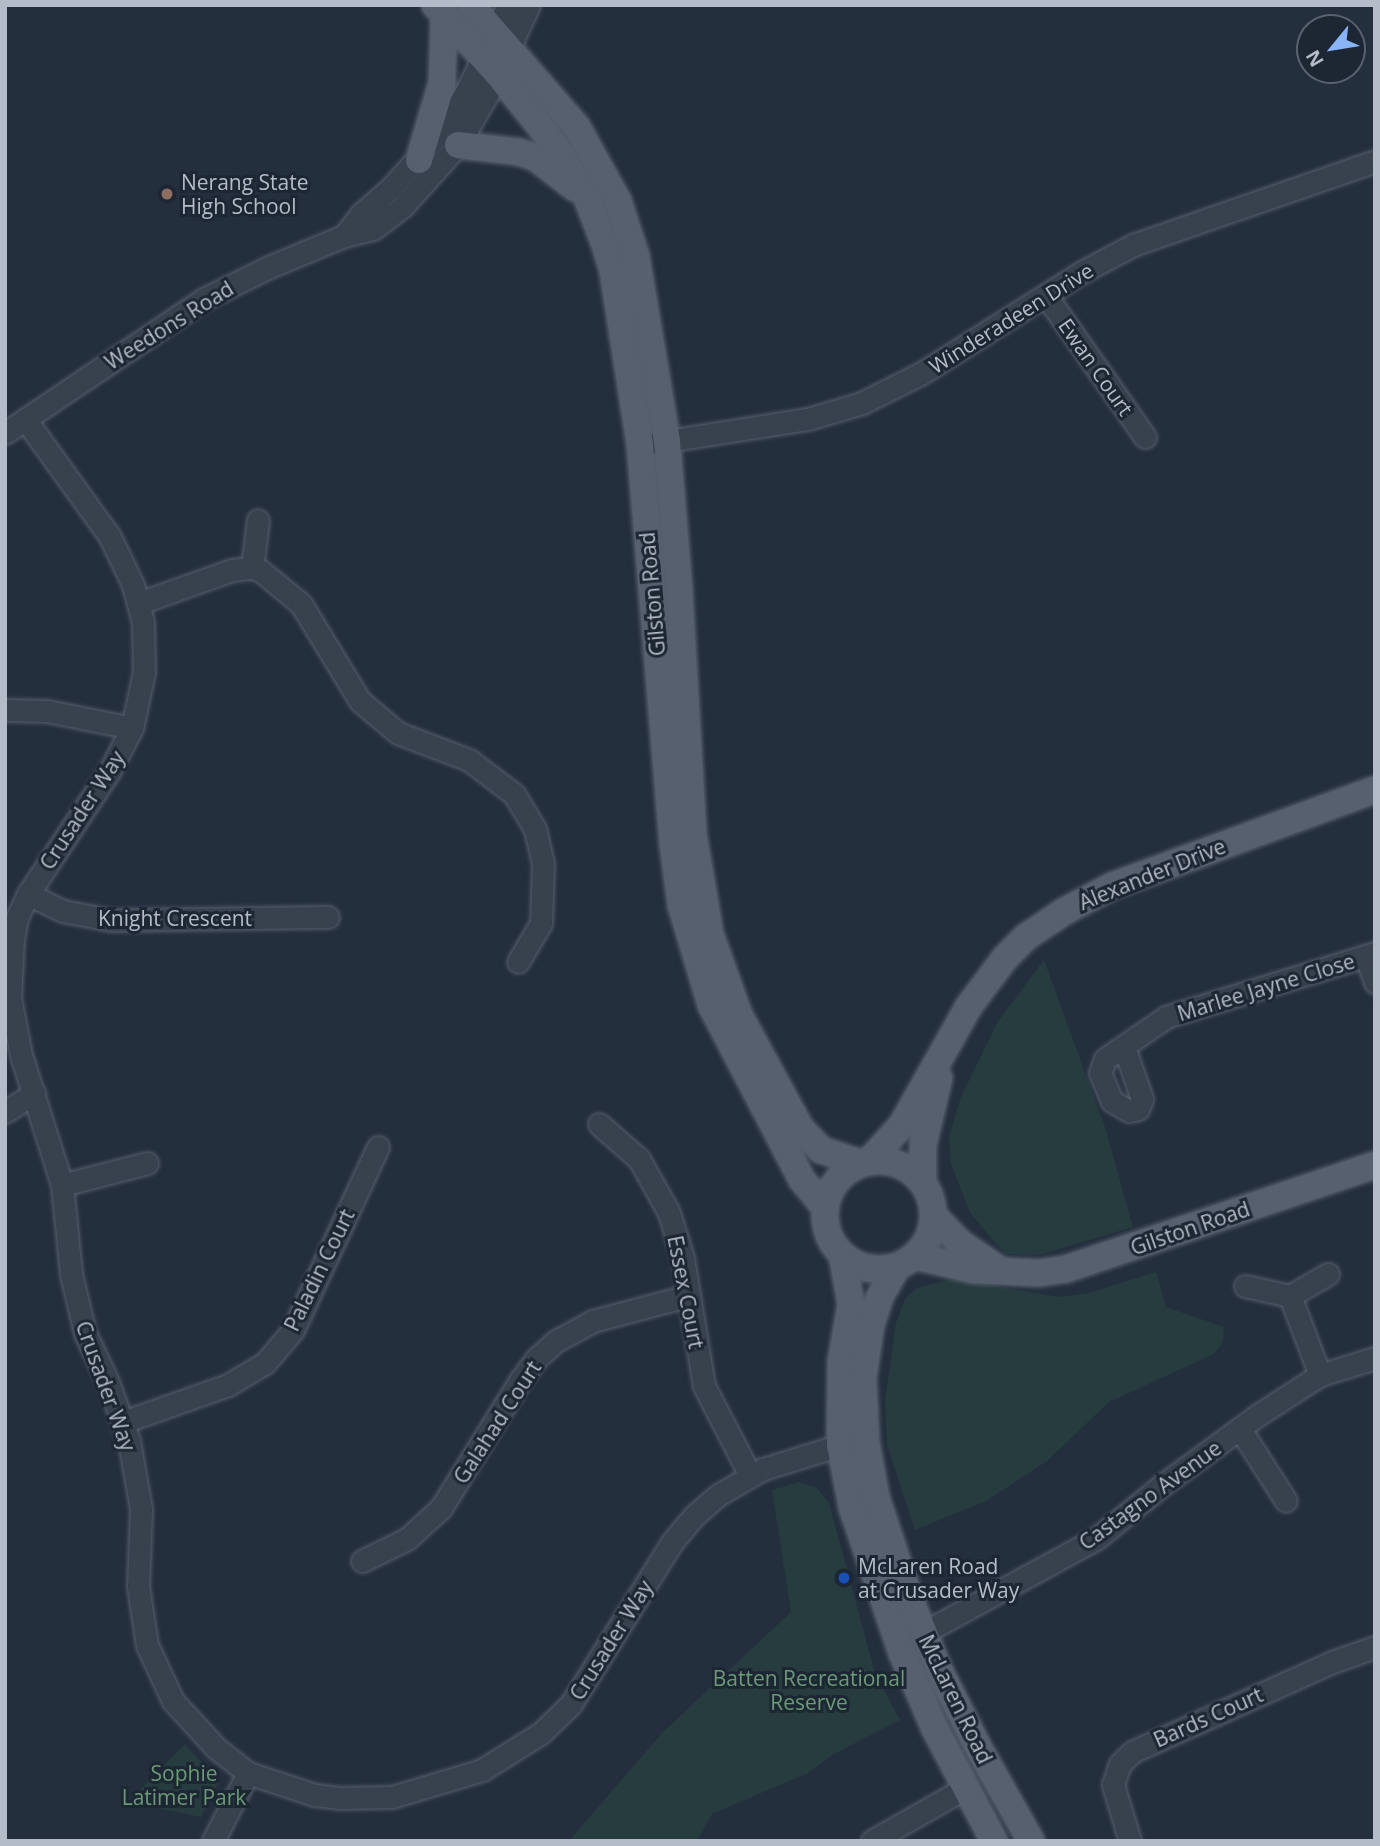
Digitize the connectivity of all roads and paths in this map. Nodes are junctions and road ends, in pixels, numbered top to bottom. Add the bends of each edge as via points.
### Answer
1 (471, 5) edge
2 (508, 5) edge
3 (530, 5) edge
4 (440, 10) edge
5 (502, 39) junction
6 (490, 65) junction
7 (458, 145) junction
8 (419, 160) junction
9 (1375, 161) edge
10 (587, 198) junction
11 (344, 236) junction
12 (1047, 297) junction
13 (25, 419) junction
14 (5, 433) edge
15 (1145, 438) dead end
16 (667, 442) junction
17 (640, 445) junction
18 (258, 520) dead end
19 (252, 568) junction
20 (139, 603) junction
21 (5, 710) edge
22 (132, 727) junction
23 (1375, 790) edge
24 (27, 894) junction
25 (328, 918) dead end
26 (1370, 955) edge
27 (518, 962) dead end
28 (1375, 982) edge
29 (1124, 1047) dead end
30 (946, 1049) junction
31 (34, 1093) junction
32 (5, 1112) edge
33 (599, 1124) dead end
34 (378, 1147) dead end
35 (865, 1162) junction
36 (147, 1163) dead end
37 (1375, 1165) edge
38 (923, 1182) junction
39 (62, 1185) junction
40 (825, 1207) junction
41 (934, 1216) junction
42 (842, 1255) junction
43 (906, 1261) junction
44 (1003, 1271) junction
45 (1328, 1274) dead end
46 (1245, 1286) dead end
47 (687, 1296) junction
48 (1290, 1296) junction
49 (1375, 1358) edge
50 (1320, 1376) junction
51 (123, 1422) junction
52 (1240, 1429) junction
53 (840, 1445) junction
54 (750, 1475) junction
55 (1286, 1501) dead end
56 (362, 1561) dead end
57 (923, 1633) junction
58 (1375, 1647) edge
59 (248, 1773) junction
60 (965, 1788) junction
61 (213, 1841) edge
62 (873, 1841) edge
63 (994, 1841) edge
64 (1031, 1841) edge
65 (1130, 1841) edge

1 - 5 main road, Gilston Road
2 - 5 street
3 - 5 street
4 - 6 main road, Gilston Road
4 - 8 main road via 442,83
5 - 6 street
5 - 16 main road, Gilston Road via 577,127 618,201 636,256
6 - 7 street, Weedons Road
6 - 8 street, Weedons Road
6 - 10 main road, Gilston Road via 554,144
7 - 10 main road via 536,158
7 - 11 street, Weedons Road via 403,206 373,229
8 - 11 street, Weedons Road
9 - 12 street, Winderadeen Drive via 1133,245
10 - 17 main road, Gilston Road via 613,272
11 - 13 street, Weedons Road via 204,299
12 - 15 street, Ewan Court
12 - 16 street, Winderadeen Drive via 922,373 862,403 808,419
13 - 14 street, Weedons Road
13 - 20 street, Crusader Way via 110,537
16 - 17 street, Winderadeen Drive
16 - 35 main road, Gilston Road via 693,833 710,934 739,1015 801,1129 821,1150
17 - 40 main road, Gilston Road via 681,905 711,1005 802,1180
18 - 19 street
19 - 20 street via 232,570
19 - 27 street via 274,579 301,604 360,701 398,733 469,760 514,794 535,830 543,864 541,923
20 - 22 street, Crusader Way via 144,673
21 - 22 street via 47,711
22 - 24 street, Crusader Way via 109,772
23 - 30 main road, Alexander Drive via 1112,886 1065,911 1026,937 1005,958 969,1006
24 - 25 street, Knight Crescent via 63,911 110,920
24 - 31 street, Crusader Way via 13,939 9,998
26 - 28 street
26 - 29 street, Marlee Jayne Close via 1166,1017
30 - 35 main road, Alexander Drive via 902,1125
30 - 38 main road, Alexander Drive via 923,1145
31 - 32 street
31 - 39 street, Crusader Way
33 - 47 street, Essex Court via 639,1158 656,1184 683,1258
34 - 51 street, Paladin Court via 293,1330 265,1363 229,1385
35 - 38 main road via 900,1164
35 - 40 main road via 836,1180
36 - 39 street
37 - 44 main road, Gilston Road via 1092,1262 1039,1273
38 - 41 main road
39 - 51 street, Crusader Way via 71,1274 85,1332
40 - 42 main road via 829,1234
41 - 43 main road via 929,1238
41 - 44 main road, Gilston Road via 960,1243
42 - 43 main road via 868,1268
42 - 53 main road, McLaren Road via 850,1304 841,1362
43 - 44 main road, Gilston Road
43 - 57 main road, McLaren Road via 880,1297 871,1324 863,1407 876,1497
45 - 48 street
46 - 48 street
47 - 54 street, Essex Court via 704,1387
47 - 56 street, Galahad Court via 593,1321 556,1341 521,1379 441,1508 407,1539
48 - 50 street
49 - 50 street, Castagno Avenue
50 - 52 street, Castagno Avenue
51 - 59 street, Crusader Way via 141,1509 138,1586 147,1645 173,1700 216,1748
52 - 55 street
52 - 57 street, Castagno Avenue via 1097,1538
53 - 54 street, Crusader Way
53 - 60 main road, McLaren Road via 852,1507 877,1584 935,1729
54 - 59 street, Crusader Way via 718,1495 687,1524 571,1704 541,1734 510,1754 482,1770 423,1790 374,1798 314,1795
57 - 64 main road, McLaren Road via 978,1747
58 - 65 street, Bards Court via 1132,1752 1120,1764 1113,1785
59 - 61 street
60 - 62 street
60 - 63 main road, McLaren Road

